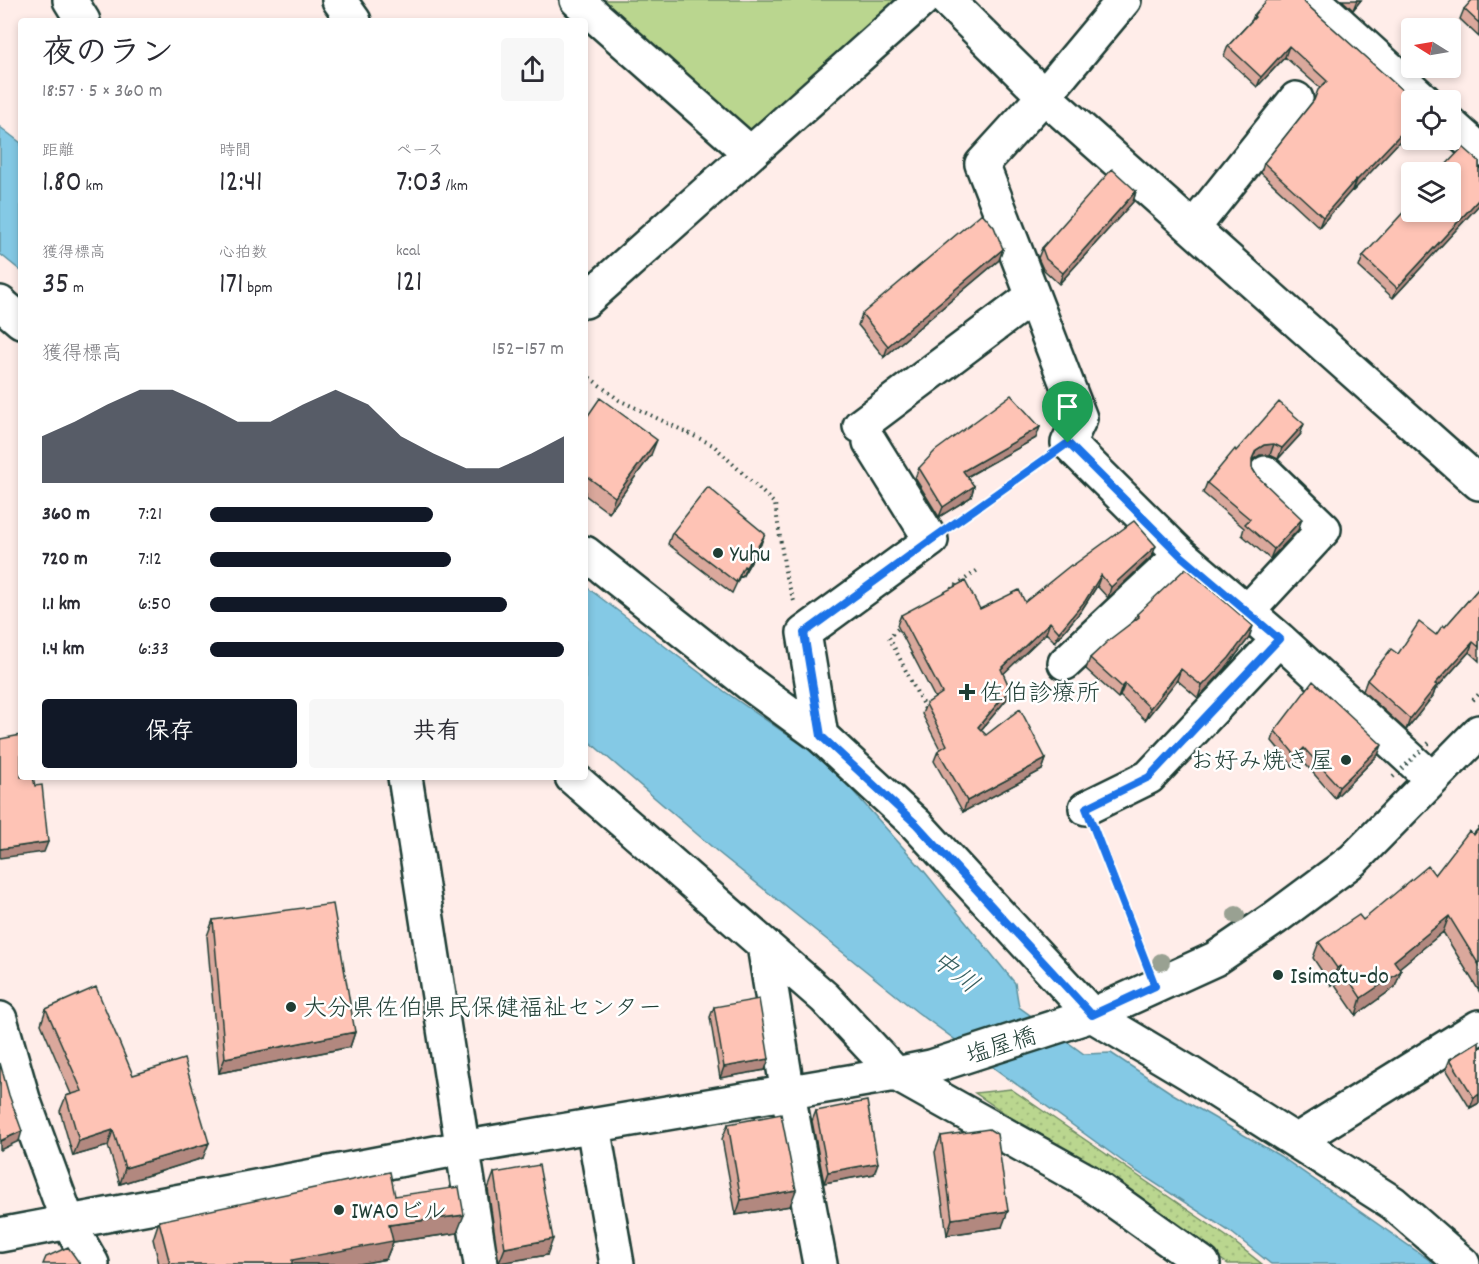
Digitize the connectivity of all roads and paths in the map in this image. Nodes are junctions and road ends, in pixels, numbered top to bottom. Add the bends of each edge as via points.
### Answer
1 (70, 0) edge
2 (339, 0) edge
3 (577, 0) edge
4 (922, 0) edge
5 (947, 0) edge
6 (1124, 0) edge
7 (1314, 0) edge
8 (81, 18) edge
9 (352, 18) edge
10 (1413, 90) edge
11 (1044, 96) junction
12 (1296, 99) dead end
13 (1461, 134) edge
14 (1479, 150) edge
15 (750, 153) junction
16 (1192, 228) junction
17 (1033, 296) junction
18 (588, 297) edge
19 (0, 303) edge
20 (18, 318) edge
21 (588, 376) edge
22 (1068, 443) junction
23 (1266, 473) dead end
24 (1479, 483) edge
25 (931, 540) junction
26 (588, 555) edge
27 (1180, 555) junction
28 (978, 570) dead end
29 (949, 590) edge
30 (1247, 612) junction
31 (902, 624) edge
32 (804, 633) junction
33 (1279, 639) junction
34 (1065, 663) dead end
35 (931, 720) edge
36 (1479, 732) edge
37 (821, 736) junction
38 (1430, 742) dead end
39 (1393, 777) dead end
40 (1432, 779) junction
41 (405, 780) edge
42 (575, 780) edge
43 (1086, 808) joint
44 (764, 945) junction
45 (1155, 986) junction
46 (1081, 1018) junction
47 (0, 1019) edge
48 (1479, 1027) edge
49 (897, 1074) junction
50 (788, 1094) junction
51 (593, 1126) junction
52 (1296, 1141) junction
53 (462, 1148) junction
54 (68, 1222) junction
55 (0, 1235) edge
56 (1179, 1255) edge
57 (92, 1264) edge
58 (481, 1264) edge
59 (616, 1264) edge
60 (820, 1264) edge
61 (1203, 1264) edge
62 (1463, 1264) edge

1 - 8 street
2 - 9 street
3 - 15 street
4 - 15 street
5 - 11 street
6 - 11 street
7 - 10 street
11 - 16 street
11 - 17 street via 982,164
12 - 16 street
13 - 14 street
15 - 18 street
16 - 24 street
17 - 22 street via 1080,418
17 - 25 street via 865,434
19 - 20 street
21 - 32 path via 619,400 713,445 775,504 786,577
22 - 25 path
22 - 27 street
23 - 30 street via 1324,529
25 - 32 street
26 - 37 street
27 - 30 street
27 - 34 street
28 - 29 path
30 - 33 street
31 - 35 path via 889,637
32 - 37 street
33 - 40 street
33 - 43 street via 1149,777
36 - 40 street, 塩屋橋
37 - 46 street via 916,824
38 - 39 path, bridge
40 - 45 street, 塩屋橋 via 1353,860 1215,959
41 - 53 street
42 - 44 street
43 - 45 path
44 - 49 street via 825,998
44 - 50 street
45 - 46 street, 塩屋橋
46 - 49 street, 塩屋橋 via 931,1067
46 - 52 street via 1189,1073
47 - 54 street via 23,1099
48 - 52 street
49 - 50 street, 塩屋橋
49 - 56 street via 1087,1180
50 - 51 street, 塩屋橋
50 - 60 street
51 - 53 street, 塩屋橋
51 - 59 street
52 - 62 street via 1393,1203
53 - 54 street, 塩屋橋
53 - 58 street
54 - 55 street, 塩屋橋
54 - 57 street
56 - 61 street

